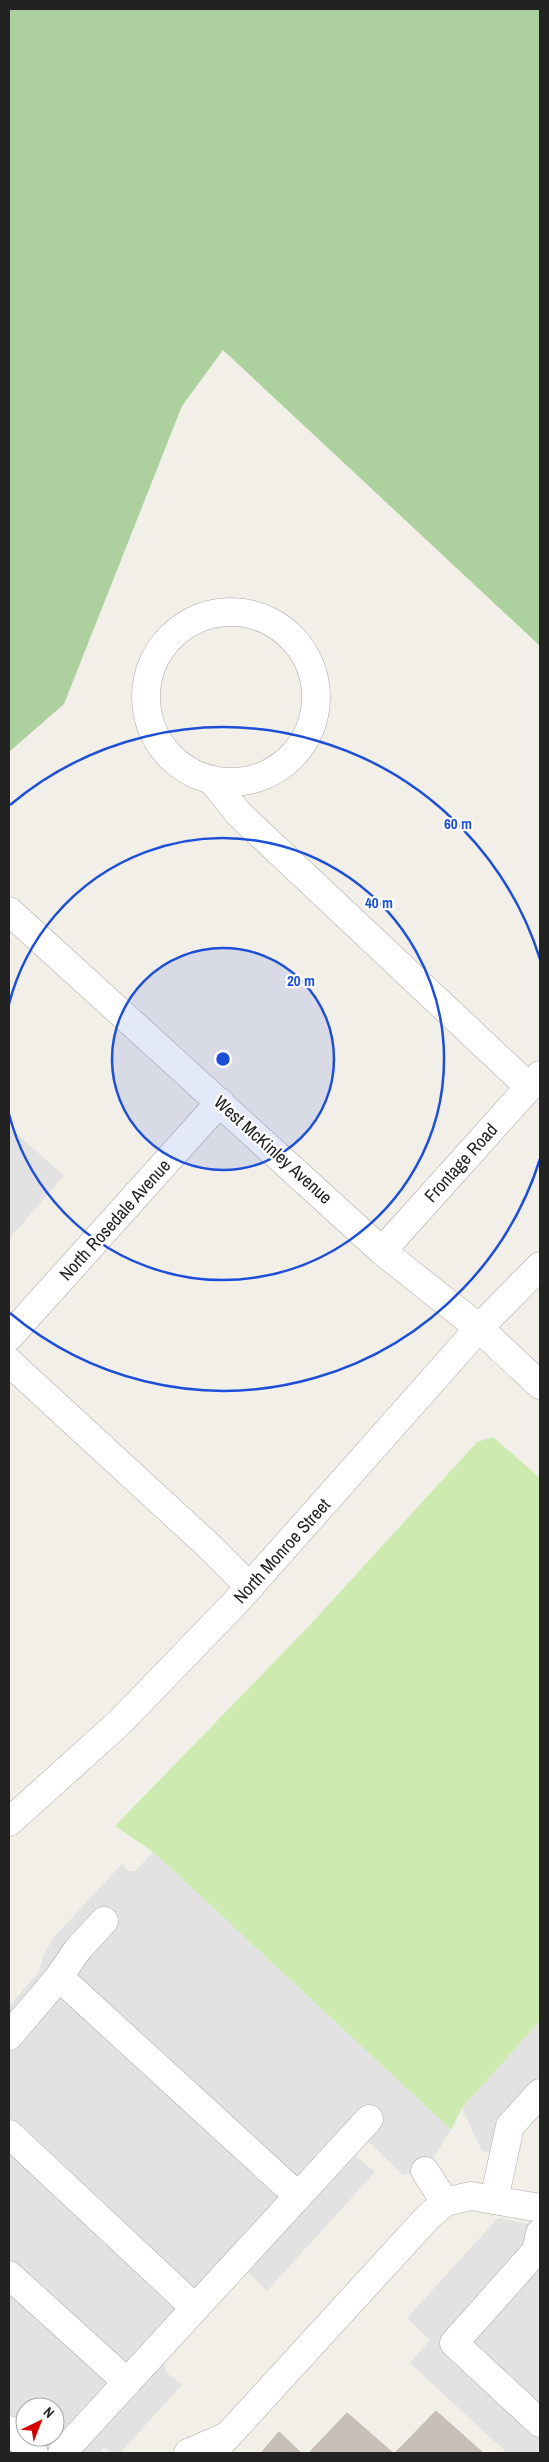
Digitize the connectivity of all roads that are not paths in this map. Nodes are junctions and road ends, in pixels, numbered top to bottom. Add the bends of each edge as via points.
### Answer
1 (212, 780) junction
2 (9, 911) edge
3 (535, 1081) edge
4 (220, 1102) junction
5 (382, 1251) junction
6 (540, 1266) edge
7 (479, 1328) junction
8 (9, 1337) edge
9 (9, 1362) edge
10 (540, 1385) edge
11 (250, 1587) junction
12 (9, 1822) edge
13 (104, 1921) dead end
14 (59, 1978) junction
15 (9, 2036) edge
16 (540, 2093) edge
17 (368, 2119) dead end
18 (9, 2134) edge
19 (425, 2171) dead end
20 (298, 2196) junction
21 (494, 2200) junction
22 (445, 2202) junction
23 (540, 2208) edge
24 (540, 2233) edge
25 (9, 2275) edge
26 (195, 2308) junction
27 (127, 2382) junction
28 (537, 2414) edge
29 (9, 2430) edge
30 (220, 2445) edge
31 (34, 2453) edge
32 (62, 2453) edge
33 (188, 2453) edge

1 - 1 street via 183,768 162,748 149,722 146,694 152,665 167,641 190,622 217,613 246,613 273,623 295,640 312,672 316,689 315,716 305,742 287,762 264,777 237,783
1 - 3 street via 239,814
2 - 4 street, West McKinley Avenue
3 - 5 street, Frontage Road
4 - 5 street, West McKinley Avenue
4 - 8 street, North Rosedale Avenue
5 - 7 street, West McKinley Avenue
6 - 7 street, North Monroe Street
7 - 10 street, West McKinley Avenue
7 - 11 street, North Monroe Street
9 - 11 street
11 - 12 street, North Monroe Street via 119,1723
13 - 14 street via 78,1949
14 - 15 street
14 - 20 street
16 - 21 street via 510,2126
17 - 20 street
18 - 26 street
19 - 22 street
20 - 26 street
21 - 22 street via 471,2196
21 - 23 street
22 - 30 street
24 - 28 street via 536,2251 454,2343
25 - 27 street
26 - 27 street
27 - 32 street
29 - 31 street
30 - 33 street

